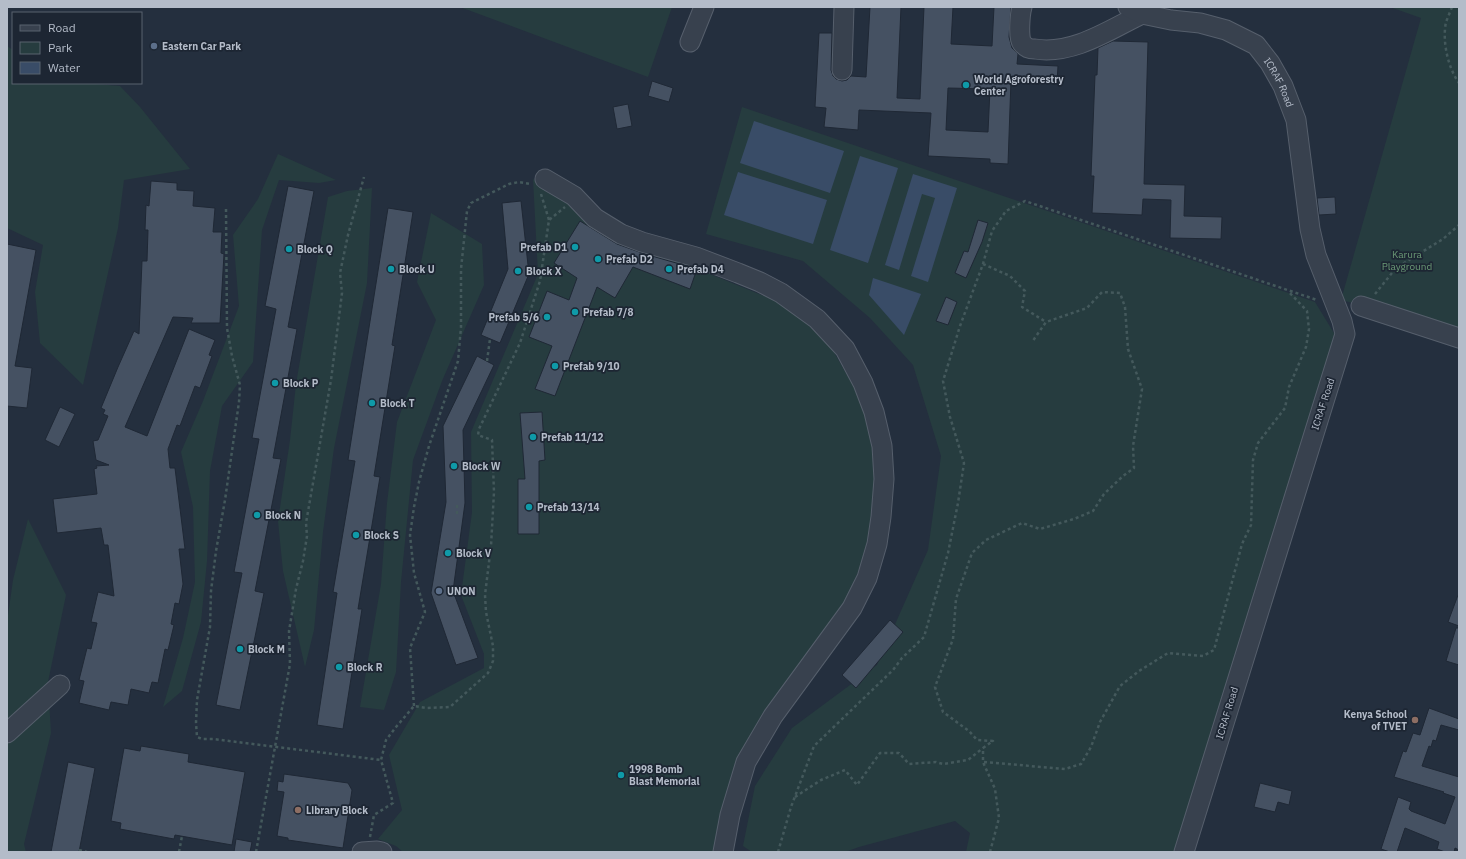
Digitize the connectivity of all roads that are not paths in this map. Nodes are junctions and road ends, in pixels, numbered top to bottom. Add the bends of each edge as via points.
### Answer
1 (704, 7) edge
2 (715, 7) edge
3 (844, 7) edge
4 (1022, 7) edge
5 (1135, 10) edge
6 (707, 26) dead end
7 (690, 42) dead end
8 (842, 70) dead end
9 (540, 186) road end
10 (1361, 306) road end
11 (1459, 338) edge
12 (60, 686) dead end
13 (7, 733) edge
14 (723, 852) edge
15 (1184, 852) edge

1 - 7 lane
2 - 6 lane
3 - 8 lane
4 - 5 lane via 1021,42 1027,48 1055,51 1086,42
5 - 15 lane, ICRAF Road via 1171,20 1200,23 1226,30 1256,45 1270,63 1283,86 1296,120 1310,229 1316,255 1345,334
9 - 14 lane via 574,196 595,218 621,234 696,258 782,293 817,319 845,349 863,383 874,412 882,446 884,479 877,544 867,578 852,608 773,716 746,762 730,815
10 - 11 lane
12 - 13 lane

